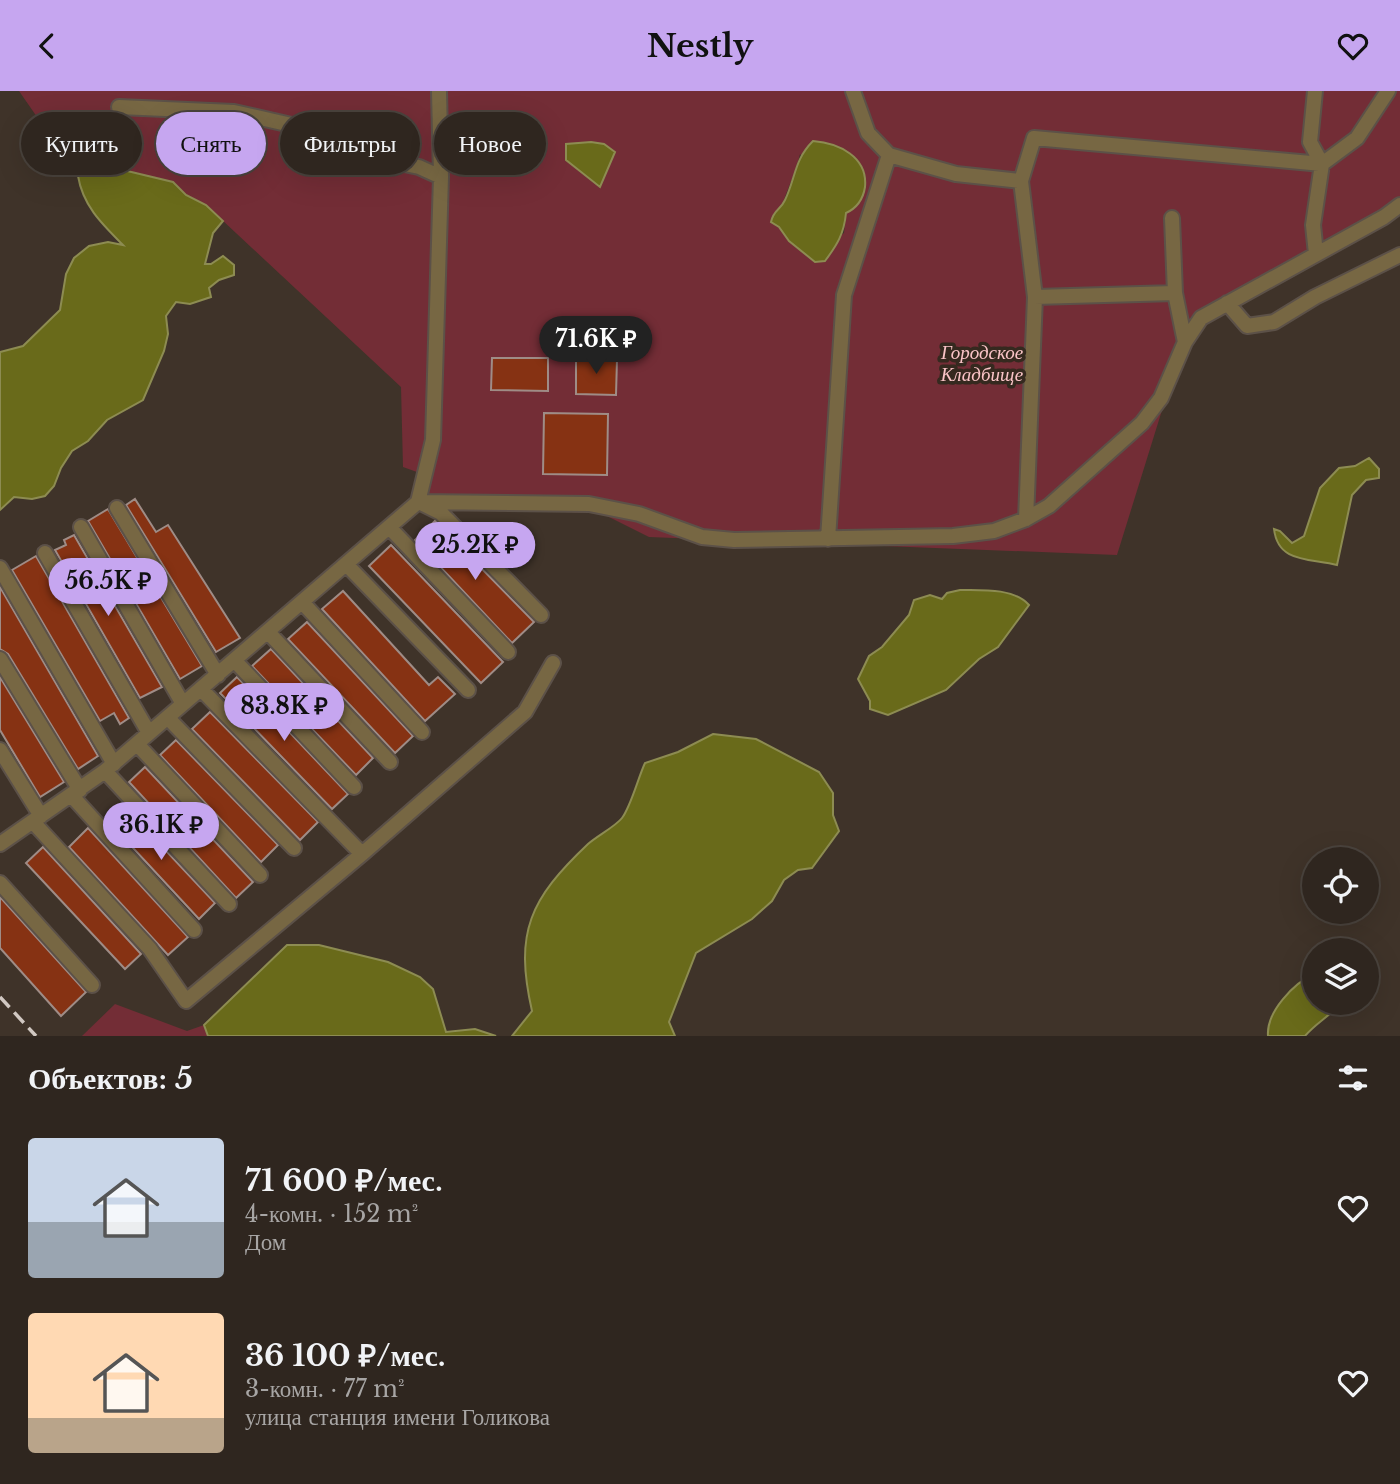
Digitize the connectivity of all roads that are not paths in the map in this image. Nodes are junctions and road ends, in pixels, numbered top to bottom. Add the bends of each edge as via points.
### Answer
1 (439, 91) edge
2 (853, 91) edge
3 (1315, 91) edge
4 (1388, 91) edge
5 (118, 107) dead end
6 (889, 155) junction
7 (1322, 164) junction
8 (441, 177) junction
9 (1021, 181) junction
10 (1400, 205) edge
11 (1172, 218) dead end
12 (1316, 254) junction
13 (1400, 255) edge
14 (1175, 293) junction
15 (1035, 297) junction
16 (1227, 303) junction
17 (1185, 342) junction
18 (418, 502) junction
19 (117, 508) dead end
20 (1026, 519) junction
21 (81, 527) dead end
22 (389, 527) junction
23 (828, 539) junction
24 (45, 553) dead end
25 (346, 564) junction
26 (0, 568) edge
27 (302, 602) junction
28 (541, 615) dead end
29 (268, 632) junction
30 (508, 652) dead end
31 (0, 659) edge
32 (234, 660) junction
33 (553, 663) dead end
34 (218, 675) junction
35 (201, 688) junction
36 (468, 690) dead end
37 (183, 704) junction
38 (167, 717) junction
39 (422, 732) dead end
40 (149, 733) junction
41 (137, 744) junction
42 (0, 750) edge
43 (390, 762) dead end
44 (109, 767) junction
45 (354, 787) dead end
46 (75, 792) junction
47 (37, 819) junction
48 (0, 844) edge
49 (294, 848) dead end
50 (362, 854) junction
51 (260, 875) dead end
52 (0, 883) edge
53 (229, 904) dead end
54 (194, 930) dead end
55 (92, 985) dead end

1 - 8 street
2 - 6 street via 869,133
3 - 7 street via 1310,142
4 - 7 street via 1357,138
5 - 8 street via 234,113 357,140 380,159
6 - 9 street via 956,174
6 - 23 street via 844,295
7 - 9 street via 1034,138
7 - 12 street via 1313,225
8 - 18 street via 433,440
9 - 15 street
10 - 12 street
11 - 14 street
12 - 16 street
13 - 16 street via 1274,322 1247,325
14 - 15 street
14 - 17 street
15 - 20 street
16 - 17 street via 1201,318
17 - 20 street via 1161,398 1142,423 1049,506
18 - 22 street
18 - 23 street via 589,504 639,514 702,537
18 - 28 street via 442,513
19 - 34 street
20 - 23 street via 994,531 953,536
21 - 37 street
22 - 25 street
22 - 30 street
24 - 40 street
25 - 27 street
25 - 36 street
26 - 44 street
27 - 29 street
27 - 39 street
29 - 32 street
29 - 43 street
31 - 46 street
32 - 34 street
32 - 45 street
33 - 50 street via 525,712
34 - 35 street
35 - 37 street
35 - 50 street
37 - 38 street
38 - 40 street
38 - 49 street
40 - 41 street
41 - 44 street
41 - 51 street
42 - 47 street
44 - 46 street
44 - 53 street
46 - 47 street
46 - 54 street
47 - 48 street
47 - 50 street via 150,949 186,1001
52 - 55 street

